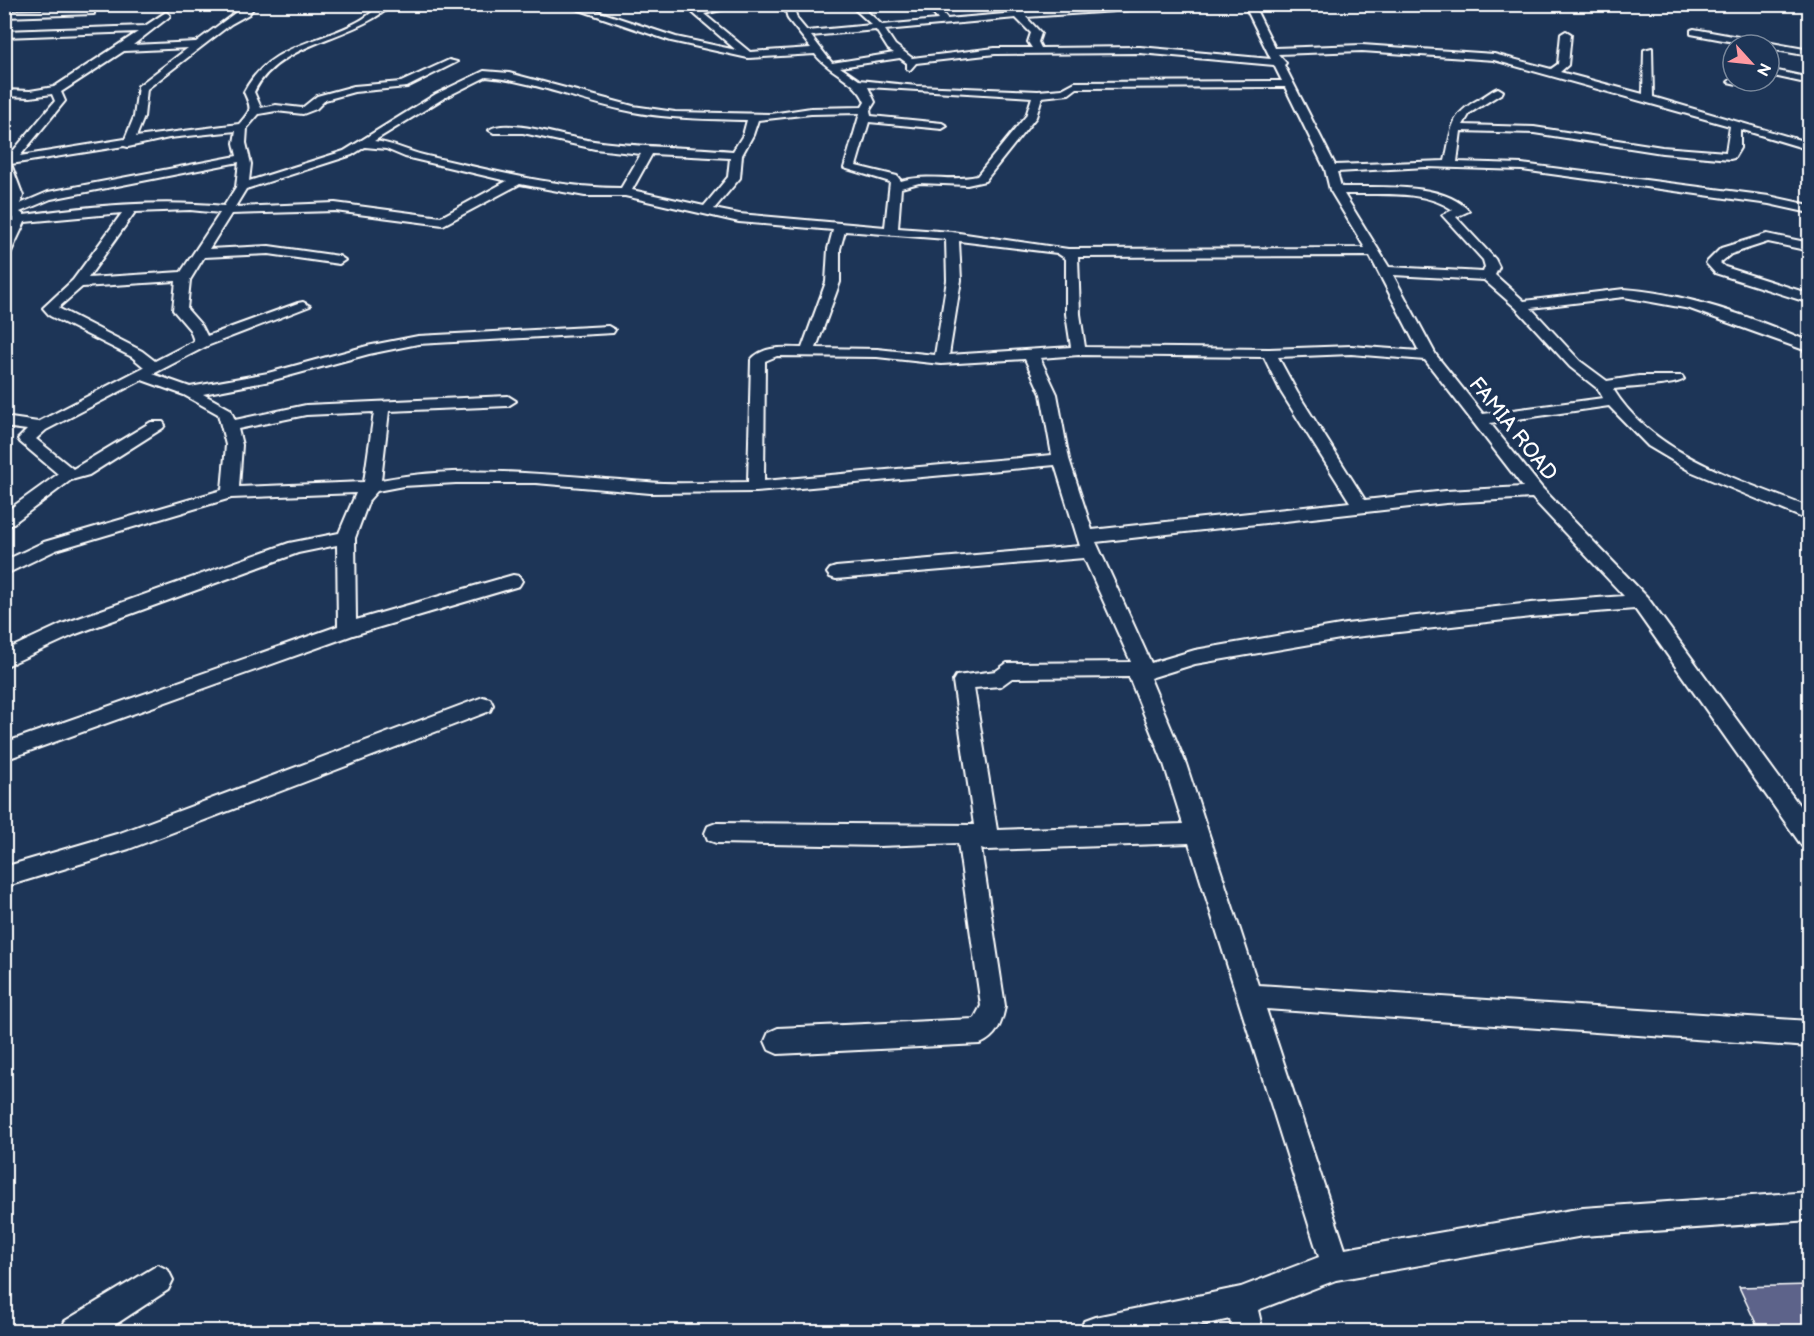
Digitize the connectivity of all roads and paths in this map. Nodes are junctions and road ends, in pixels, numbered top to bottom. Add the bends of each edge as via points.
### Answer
1 (38, 4) edge
2 (252, 4) edge
3 (389, 4) edge
4 (566, 4) edge
5 (742, 4) edge
6 (788, 4) edge
7 (853, 4) edge
8 (930, 4) edge
9 (1017, 4) edge
10 (1216, 4) edge
11 (1248, 4) edge
12 (1150, 6) edge
13 (91, 12) dead end
14 (23, 13) junction
15 (4, 14) edge
16 (166, 15) dead end
17 (1022, 15) junction
18 (945, 22) junction
19 (879, 27) junction
20 (144, 29) junction
21 (16, 32) junction
22 (1694, 32) dead end
23 (4, 34) edge
24 (806, 34) junction
25 (1566, 34) dead end
26 (1721, 37) edge
27 (199, 45) junction
28 (122, 48) junction
29 (1781, 48) edge
30 (1649, 50) dead end
31 (816, 51) junction
32 (1038, 51) junction
33 (1809, 53) edge
34 (748, 55) junction
35 (1276, 57) junction
36 (907, 61) junction
37 (452, 62) dead end
38 (829, 66) junction
39 (1554, 72) junction
40 (1781, 75) edge
41 (1809, 81) edge
42 (855, 83) junction
43 (1290, 84) junction
44 (403, 85) junction
45 (56, 91) junction
46 (1498, 91) dead end
47 (4, 93) edge
48 (1038, 94) junction
49 (440, 96) junction
50 (1648, 99) junction
51 (255, 112) junction
52 (866, 114) junction
53 (753, 117) junction
54 (942, 126) dead end
55 (1735, 126) junction
56 (242, 127) junction
57 (1456, 128) junction
58 (494, 130) dead end
59 (128, 144) junction
60 (365, 144) junction
61 (1809, 147) edge
62 (648, 151) junction
63 (736, 155) junction
64 (243, 158) junction
65 (5, 162) edge
66 (1450, 165) junction
67 (1330, 169) junction
68 (518, 180) junction
69 (895, 186) junction
70 (242, 187) junction
71 (1336, 190) junction
72 (625, 192) junction
73 (132, 208) junction
74 (228, 209) junction
75 (1809, 209) edge
76 (706, 211) junction
77 (12, 215) edge
78 (840, 226) junction
79 (891, 231) junction
80 (952, 236) junction
81 (1809, 248) edge
82 (1374, 252) junction
83 (201, 253) junction
84 (1068, 253) junction
85 (4, 254) edge
86 (339, 260) dead end
87 (1384, 271) junction
88 (186, 276) junction
89 (1488, 276) junction
90 (78, 283) junction
91 (1809, 299) edge
92 (1521, 305) junction
93 (303, 306) dead end
94 (608, 330) dead end
95 (202, 343) junction
96 (1809, 348) edge
97 (808, 351) junction
98 (1079, 351) junction
99 (1030, 353) junction
100 (1269, 353) junction
101 (1429, 356) junction
102 (942, 360) junction
103 (153, 367) junction
104 (138, 375) junction
105 (1677, 379) dead end
106 (1604, 386) junction
107 (189, 392) junction
108 (508, 401) dead end
109 (1612, 401) junction
110 (382, 409) junction
111 (1481, 419) junction
112 (4, 422) edge
113 (158, 425) dead end
114 (230, 426) junction
115 (40, 428) junction
116 (1061, 459) junction
117 (68, 475) junction
118 (372, 487) junction
119 (756, 487) junction
120 (1536, 492) junction
121 (230, 493) junction
122 (1361, 507) junction
123 (1809, 515) edge
124 (5, 521) edge
125 (346, 538) junction
126 (1088, 544) junction
127 (4, 569) edge
128 (836, 573) dead end
129 (513, 581) dead end
130 (1640, 602) junction
131 (347, 630) junction
132 (4, 660) edge
133 (1140, 671) junction
134 (483, 705) dead end
135 (4, 752) edge
136 (716, 833) dead end
137 (1195, 833) junction
138 (977, 836) junction
139 (1809, 839) edge
140 (4, 877) edge
141 (1248, 996) junction
142 (1809, 1034) edge
143 (778, 1041) dead end
144 (1809, 1206) edge
145 (1336, 1265) junction
146 (158, 1280) dead end
147 (1241, 1302) junction
148 (76, 1332) edge
149 (1095, 1332) edge
150 (1248, 1332) edge

1 - 14 street
2 - 27 street
3 - 51 street via 363,23 306,44 272,65 256,78 249,92
4 - 34 street via 674,39
5 - 34 street via 697,13
6 - 24 street via 792,19
7 - 19 street
8 - 18 street
9 - 17 street
10 - 12 street
11 - 35 street, FAMIA ROAD
12 - 17 street
13 - 14 street
14 - 15 street
14 - 21 street via 18,16
16 - 20 street
17 - 18 street
17 - 32 street via 1036,33 1033,42
18 - 19 street
19 - 24 street
19 - 36 street via 891,47
20 - 21 street
20 - 28 street
21 - 23 street
22 - 26 street
24 - 31 street
25 - 39 street via 1563,65
27 - 28 street
27 - 59 street via 142,88 140,117
28 - 45 street
29 - 33 street
30 - 50 street
31 - 34 street
31 - 38 street
32 - 35 street via 1069,58 1140,50
32 - 36 street via 972,53
35 - 39 street via 1362,48 1460,52
35 - 43 street, FAMIA ROAD
36 - 38 street
37 - 44 street
38 - 42 street
39 - 50 street
40 - 41 street
42 - 48 street
42 - 52 street via 865,90 870,102
43 - 48 street via 1074,79 1065,92
43 - 67 street, FAMIA ROAD
44 - 49 street
44 - 51 street via 354,89 327,96 303,111 276,108
45 - 47 street
45 - 65 street via 60,101
46 - 57 street via 1467,111
48 - 69 street via 1031,117 981,179 918,179
49 - 53 street via 494,73 632,109 675,115
49 - 60 street
50 - 55 street
51 - 56 street
52 - 53 street via 811,111
52 - 54 street
52 - 69 street via 850,168 888,175
53 - 63 street
55 - 57 street via 1730,156 1534,130
55 - 61 street
56 - 59 street
56 - 64 street
57 - 66 street
58 - 62 street via 523,130 595,146
59 - 65 street
60 - 68 street via 388,146 409,155
60 - 70 street via 320,164
62 - 63 street
62 - 72 street
63 - 76 street via 734,178
64 - 70 street
64 - 77 street via 48,196
65 - 77 street via 17,196
66 - 67 street
66 - 75 street via 1571,172
67 - 71 street, FAMIA ROAD
68 - 72 street via 585,192
68 - 74 street via 443,221 335,207 245,212
69 - 79 street
70 - 74 street
71 - 82 street, FAMIA ROAD
71 - 89 street via 1424,194 1455,203 1463,211 1448,215 1489,259 1492,267
72 - 76 street
73 - 74 street
73 - 77 street
73 - 90 street
74 - 83 street
76 - 78 street via 739,218
77 - 85 street via 10,244
78 - 79 street
78 - 97 street via 834,249 833,282
79 - 80 street
80 - 84 street via 1049,247
80 - 102 street via 954,280
81 - 91 street via 1767,238 1726,251 1712,263 1720,270
82 - 84 street
82 - 87 street, FAMIA ROAD
83 - 86 street via 269,250
83 - 88 street
84 - 98 street via 1072,257 1073,314
87 - 89 street
87 - 101 street, FAMIA ROAD
88 - 90 street
88 - 95 street via 180,310 197,329
89 - 92 street
90 - 103 street via 50,308 137,354
92 - 96 street via 1624,293 1663,297
92 - 106 street via 1575,364
93 - 95 street
94 - 107 street via 418,340 270,377
95 - 103 street
97 - 102 street
97 - 119 street via 777,352 758,360
98 - 99 street
98 - 100 street
99 - 102 street
99 - 116 street via 1049,394
100 - 101 street via 1351,350
100 - 122 street
101 - 111 street, FAMIA ROAD
103 - 104 street
104 - 107 street
104 - 115 street
105 - 106 street
106 - 109 street
107 - 114 street via 225,412
108 - 110 street
109 - 111 street
109 - 123 street via 1654,443 1676,458
110 - 114 street via 306,410
110 - 118 street
111 - 120 street, FAMIA ROAD
112 - 115 street
113 - 117 street via 83,471
114 - 121 street via 234,445
115 - 117 street via 26,439
116 - 119 street
116 - 126 street
117 - 124 street
118 - 119 street via 403,481 536,478 650,488
118 - 121 street
118 - 125 street via 361,498
120 - 122 street
120 - 130 street, FAMIA ROAD
121 - 127 street via 50,546
122 - 126 street
125 - 131 street
125 - 132 street via 295,547 69,629
126 - 128 street
126 - 133 street
129 - 131 street
130 - 133 street via 1346,631 1195,657
130 - 139 street, FAMIA ROAD
131 - 135 street
133 - 137 street
133 - 138 street via 1007,671 1001,678 963,681
134 - 140 street via 121,842
136 - 138 street
137 - 138 street
137 - 141 street
138 - 143 street via 993,1006 990,1020 980,1031
141 - 142 street
141 - 145 street
144 - 145 street via 1583,1222
145 - 147 street
146 - 148 street
147 - 149 street
147 - 150 street

